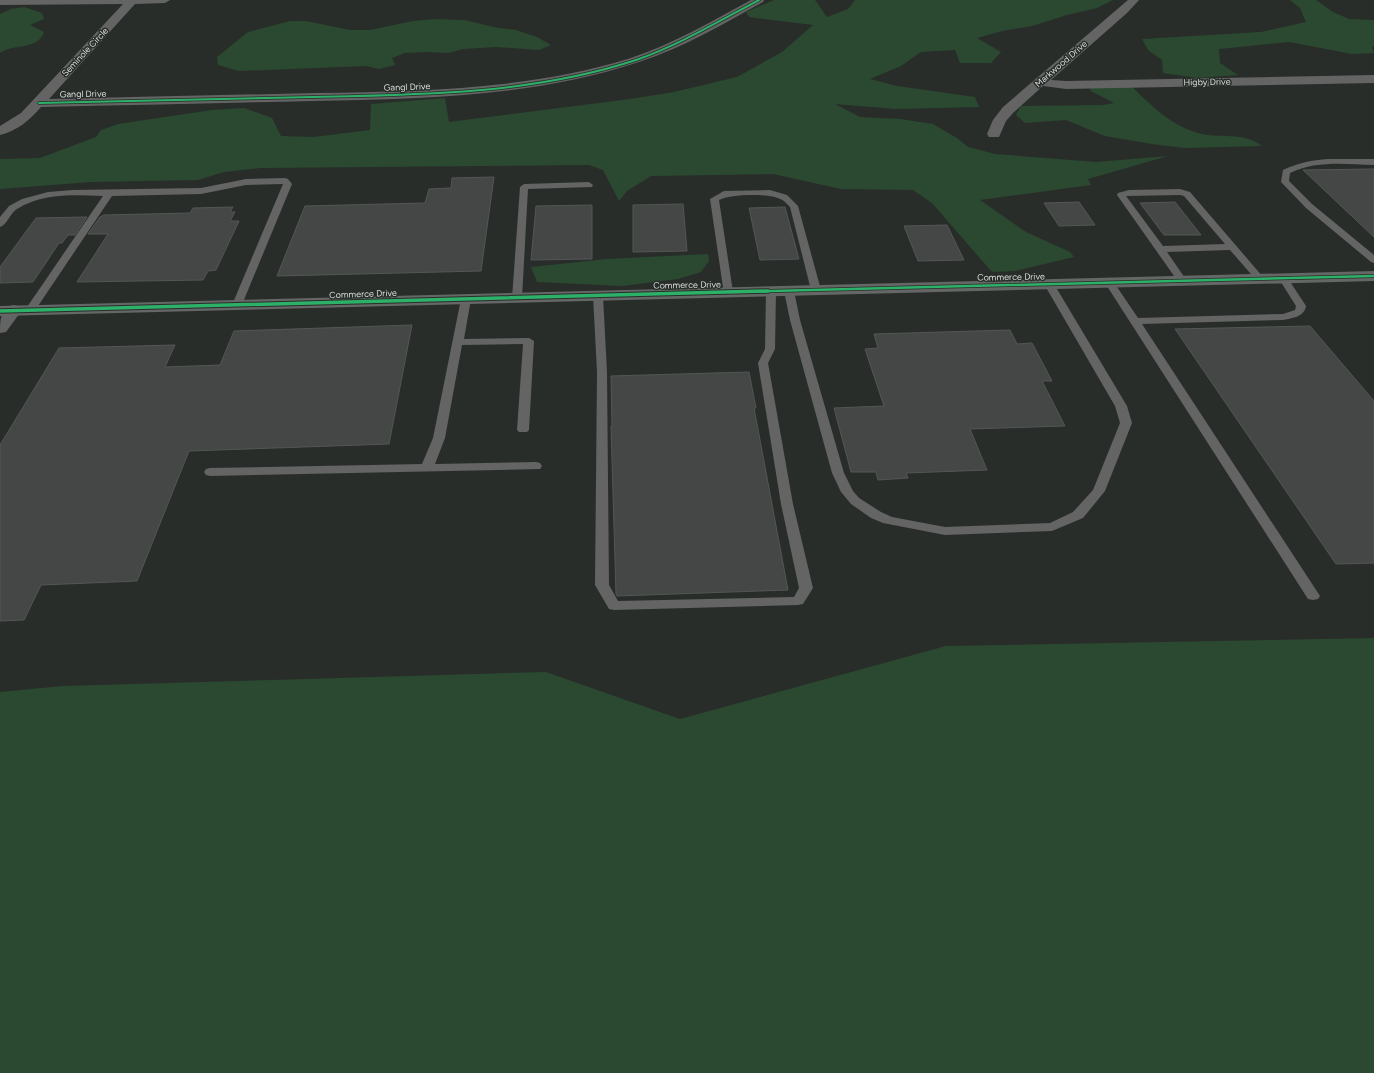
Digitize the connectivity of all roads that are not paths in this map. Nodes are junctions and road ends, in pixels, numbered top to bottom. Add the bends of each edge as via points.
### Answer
1 (132, 0) edge
2 (165, 0) edge
3 (759, 0) edge
4 (1134, 0) edge
5 (0, 2) edge
6 (1374, 79) edge
7 (1040, 82) junction
8 (39, 103) junction
9 (0, 131) edge
10 (994, 134) dead end
11 (1374, 162) edge
12 (589, 185) dead end
13 (109, 193) junction
14 (0, 224) edge
15 (1233, 247) junction
16 (1160, 249) junction
17 (1374, 260) edge
18 (1374, 276) edge
19 (1260, 279) junction
20 (1284, 279) junction
21 (1182, 281) junction
22 (1110, 283) junction
23 (1049, 284) junction
24 (816, 290) junction
25 (772, 291) junction
26 (789, 291) junction
27 (728, 292) junction
28 (598, 296) junction
29 (517, 298) junction
30 (466, 299) junction
31 (237, 305) junction
32 (14, 310) edge
33 (1134, 321) junction
34 (0, 328) edge
35 (457, 342) junction
36 (523, 430) dead end
37 (536, 466) dead end
38 (427, 468) junction
39 (210, 472) dead end
40 (1313, 596) dead end

1 - 2 street
1 - 5 street
1 - 8 street, Seminole Circle
3 - 8 street, Gangl Drive via 677,42 636,59 584,73 510,87 414,95
4 - 7 street, Markwood Drive
6 - 7 street, Higby Drive via 1066,85
7 - 10 street, Markwood Drive via 1008,110
8 - 9 street, Seminole Circle via 15,124
11 - 17 lane via 1310,163 1286,172 1285,182 1308,206
12 - 29 lane via 524,187
13 - 14 lane via 49,194 36,197 12,207
13 - 31 lane via 201,191 246,182 285,181 288,184
13 - 32 lane
15 - 16 lane
15 - 16 lane via 1187,194 1180,192 1121,195
15 - 19 lane
16 - 21 lane
18 - 20 street, Commerce Drive
19 - 20 street, Commerce Drive
19 - 21 street, Commerce Drive
20 - 33 lane via 1301,306 1300,311 1295,314 1283,317
21 - 22 street, Commerce Drive
22 - 23 street, Commerce Drive
22 - 33 lane
23 - 24 street, Commerce Drive
23 - 26 lane via 1121,406 1126,423 1099,491 1078,515 1052,527 945,531 876,515 855,501 847,492 838,473
24 - 26 street, Commerce Drive
24 - 27 lane via 794,206 784,196 770,193 724,194 714,199
25 - 26 street, Commerce Drive
25 - 27 street, Commerce Drive
25 - 28 lane via 770,349 763,363 786,504 806,588 798,601 614,606 602,585 602,372
27 - 28 street, Commerce Drive
28 - 29 street, Commerce Drive
29 - 30 street, Commerce Drive
30 - 31 street, Commerce Drive
30 - 35 lane
31 - 32 street, Commerce Drive
32 - 34 street
33 - 40 lane
35 - 36 lane via 529,341
35 - 38 lane via 439,438
37 - 38 lane
38 - 39 lane

